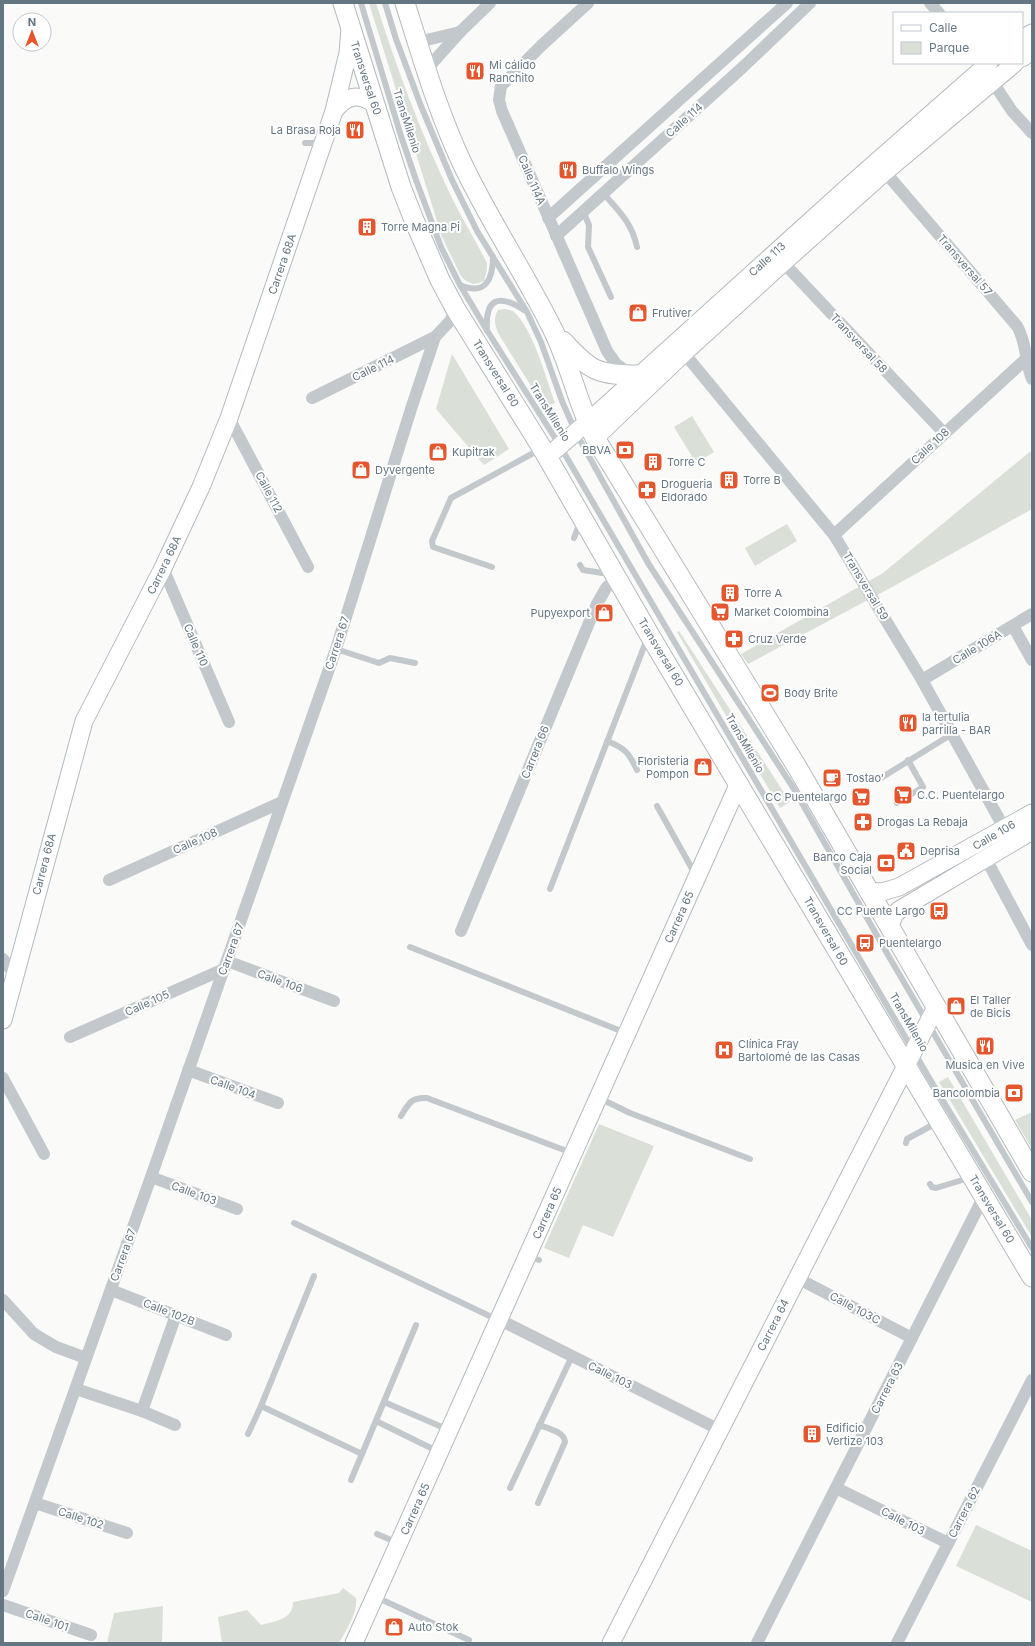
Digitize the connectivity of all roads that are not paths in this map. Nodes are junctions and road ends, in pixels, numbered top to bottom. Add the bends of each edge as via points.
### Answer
1 (343, 3) edge
2 (361, 3) edge
3 (385, 3) edge
4 (405, 3) edge
5 (490, 3) edge
6 (588, 3) edge
7 (786, 3) edge
8 (810, 3) edge
9 (930, 3) edge
10 (938, 12) edge
11 (350, 29) junction
12 (460, 32) junction
13 (1032, 33) edge
14 (1023, 39) edge
15 (418, 42) junction
16 (1032, 51) edge
17 (1023, 57) edge
18 (1010, 64) edge
19 (986, 69) edge
20 (426, 70) junction
21 (374, 104) junction
22 (334, 111) junction
23 (1032, 133) edge
24 (323, 142) junction
25 (305, 143) dead end
26 (881, 167) junction
27 (603, 193) junction
28 (583, 211) junction
29 (548, 218) junction
30 (556, 236) junction
31 (636, 247) dead end
32 (493, 257) junction
33 (779, 258) junction
34 (460, 285) junction
35 (612, 297) dead end
36 (455, 308) junction
37 (527, 312) junction
38 (553, 329) junction
39 (488, 332) junction
40 (435, 337) junction
41 (684, 353) junction
42 (1027, 358) junction
43 (636, 375) junction
44 (1032, 379) edge
45 (312, 398) dead end
46 (229, 418) junction
47 (586, 431) junction
48 (944, 433) junction
49 (550, 451) junction
50 (581, 517) junction
51 (834, 534) junction
52 (574, 538) dead end
53 (580, 565) dead end
54 (308, 567) dead end
55 (492, 567) dead end
56 (163, 568) junction
57 (616, 576) junction
58 (1032, 614) edge
59 (1013, 626) junction
60 (649, 634) junction
61 (336, 648) junction
62 (1032, 660) edge
63 (415, 663) dead end
64 (922, 680) junction
65 (229, 722) dead end
66 (952, 734) junction
67 (607, 741) junction
68 (908, 760) junction
69 (637, 770) dead end
70 (881, 778) dead end
71 (739, 783) junction
72 (282, 802) junction
73 (897, 803) dead end
74 (657, 806) dead end
75 (1032, 813) edge
76 (1032, 831) edge
77 (1008, 836) junction
78 (982, 851) junction
79 (697, 877) junction
80 (109, 880) dead end
81 (550, 889) dead end
82 (868, 890) junction
83 (889, 927) junction
84 (461, 932) dead end
85 (1032, 945) edge
86 (410, 947) dead end
87 (3, 959) edge
88 (225, 965) junction
89 (14, 974) junction
90 (334, 1001) dead end
91 (932, 1015) junction
92 (3, 1020) edge
93 (628, 1034) junction
94 (70, 1037) dead end
95 (910, 1057) junction
96 (188, 1070) junction
97 (3, 1078) edge
98 (278, 1103) dead end
99 (597, 1106) junction
100 (401, 1116) dead end
101 (940, 1122) junction
102 (906, 1143) dead end
103 (574, 1153) junction
104 (44, 1154) dead end
105 (750, 1159) dead end
106 (1032, 1172) edge
107 (151, 1177) junction
108 (972, 1177) junction
109 (930, 1184) dead end
110 (984, 1196) junction
111 (1032, 1202) edge
112 (237, 1209) dead end
113 (294, 1223) dead end
114 (1032, 1248) edge
115 (314, 1276) dead end
116 (1032, 1277) edge
117 (797, 1278) junction
118 (111, 1290) junction
119 (3, 1300) edge
120 (176, 1315) junction
121 (500, 1320) junction
122 (416, 1325) dead end
123 (226, 1335) dead end
124 (912, 1338) junction
125 (572, 1356) junction
126 (86, 1358) junction
127 (1032, 1380) edge
128 (76, 1388) junction
129 (384, 1402) junction
130 (261, 1406) junction
131 (142, 1411) junction
132 (376, 1421) junction
133 (176, 1425) dead end
134 (539, 1425) junction
135 (720, 1430) junction
136 (450, 1431) junction
137 (248, 1434) dead end
138 (440, 1452) junction
139 (362, 1454) junction
140 (351, 1480) dead end
141 (510, 1488) dead end
142 (836, 1488) junction
143 (35, 1502) junction
144 (538, 1503) dead end
145 (127, 1533) dead end
146 (377, 1534) dead end
147 (399, 1544) junction
148 (948, 1544) junction
149 (3, 1591) edge
150 (376, 1597) junction
151 (3, 1605) edge
152 (91, 1636) dead end
153 (469, 1640) dead end
154 (354, 1643) edge
155 (611, 1643) edge
156 (757, 1643) edge
157 (897, 1643) edge

1 - 11 main road, Transversal 60
2 - 34 lane, TransMilenio via 416,180 441,247
3 - 32 lane, TransMilenio via 435,142 474,224
4 - 15 main road
5 - 12 street
6 - 29 street, Calle 114A via 542,45 501,86 499,92 502,111
7 - 29 street, Calle 114
8 - 27 street, Calle 114
9 - 10 street
11 - 21 main road, Transversal 60
11 - 22 street, Carrera 68A via 348,53
12 - 15 street
12 - 20 street
13 - 14 street
15 - 20 main road
16 - 17 street
18 - 19 street, Calle 113
19 - 23 street via 1012,110
19 - 26 street, Calle 113
20 - 38 main road via 462,162
21 - 22 street, Carrera 68A via 362,97 349,98 340,103
21 - 36 main road, Transversal 60 via 414,220
22 - 24 street, Carrera 68A
24 - 25 lane
24 - 46 street, Carrera 68A
26 - 33 street, Calle 113
26 - 42 street, Transversal 57 via 1017,326 1024,341
27 - 28 street, Calle 114
27 - 31 lane via 627,221
28 - 30 street, Calle 114
28 - 35 lane via 589,225 588,247
29 - 30 street, Calle 114A
30 - 43 street, Calle 114A via 607,351 616,364
32 - 34 lane via 493,268 484,286 477,290
32 - 37 lane, TransMilenio
33 - 41 street, Calle 113
33 - 43 street, Calle 113
33 - 48 street, Transversal 58
34 - 39 lane, TransMilenio
36 - 40 street, Carrera 67 via 451,320
36 - 49 main road, Transversal 60
37 - 39 lane, TransMilenio via 504,300 492,304 487,312
37 - 47 lane, TransMilenio via 541,342 562,401
38 - 43 main road via 589,367 613,374
38 - 47 main road via 570,370
39 - 49 lane, TransMilenio
40 - 45 street, Calle 114
40 - 61 street, Carrera 67
41 - 47 street, Calle 113
41 - 51 street, Transversal 59
42 - 44 street, Transversal 57
42 - 48 street, Calle 108
43 - 47 street, Calle 113
46 - 54 street, Calle 112
46 - 56 street, Carrera 68A via 201,488
47 - 49 street, Calle 113
47 - 82 main road via 797,767
47 - 91 lane, TransMilenio via 648,563 794,789 888,955
48 - 51 street, Calle 108
49 - 50 main road, Transversal 60
49 - 55 lane via 454,496 448,502 432,541 433,547
49 - 95 lane, TransMilenio via 633,570
50 - 52 lane
50 - 57 main road, Transversal 60
51 - 64 street, Transversal 59
53 - 57 lane via 583,570
56 - 65 street, Calle 110
56 - 89 street, Carrera 68A via 84,721
57 - 60 main road, Transversal 60
57 - 84 street, Carrera 66 via 600,597
58 - 59 street, Calle 106A
59 - 62 street
59 - 64 street, Calle 106A
60 - 67 lane
60 - 71 main road, Transversal 60
61 - 63 lane via 379,663 390,658
61 - 72 street, Carrera 67
64 - 66 street, Transversal 59
66 - 68 lane
66 - 77 street, Transversal 59
67 - 69 lane via 627,752
67 - 81 lane
68 - 70 lane
68 - 73 lane via 923,787
71 - 79 street, Carrera 65
71 - 95 main road, Transversal 60 via 884,1030
72 - 80 street, Calle 108
72 - 88 street, Carrera 67 via 275,837
74 - 79 lane
75 - 77 street, Calle 106
76 - 77 street, Calle 106
77 - 78 street, Calle 106
78 - 82 street, Calle 106 via 899,887 882,892
78 - 83 street, Calle 106 via 899,910
78 - 85 street
79 - 93 street, Carrera 65
82 - 83 main road
83 - 91 main road
86 - 93 lane
87 - 89 street
88 - 90 street, Calle 106
88 - 94 street, Calle 105
88 - 96 street, Carrera 67
89 - 92 street, Carrera 68A
91 - 95 street, Carrera 64
91 - 106 main road
91 - 111 lane, TransMilenio
93 - 99 street, Carrera 65
95 - 101 main road, Transversal 60
95 - 114 lane, TransMilenio
95 - 117 street, Carrera 64
96 - 98 street, Calle 104
96 - 107 street, Carrera 67
97 - 104 street
99 - 103 street, Carrera 65
99 - 105 lane via 630,1112
100 - 103 lane via 409,1103 417,1097 427,1098
101 - 102 lane via 907,1139
101 - 108 main road, Transversal 60
103 - 121 street, Carrera 65 via 534,1258
107 - 112 street, Calle 103
107 - 118 street, Carrera 67
108 - 109 lane via 936,1188
108 - 110 main road, Transversal 60
110 - 116 main road, Transversal 60
110 - 124 street, Carrera 63
113 - 121 lane
115 - 130 lane
117 - 124 street, Calle 103C
117 - 135 street, Carrera 64
118 - 120 street, Calle 102B
118 - 126 street, Carrera 67
119 - 126 street via 34,1334 56,1347
120 - 123 street, Calle 102B
120 - 131 street
121 - 125 street, Calle 103
121 - 136 street, Carrera 65
122 - 129 lane
124 - 142 street, Carrera 63
125 - 134 lane
125 - 135 street, Calle 103
126 - 128 street, Carrera 67
127 - 148 street, Carrera 62
128 - 131 street
128 - 143 street, Carrera 67
129 - 132 lane
129 - 136 lane
130 - 137 lane
130 - 139 lane
131 - 133 street
132 - 138 lane
132 - 139 lane
134 - 141 lane
134 - 144 lane via 563,1435 565,1442
135 - 155 street, Carrera 64
136 - 138 street, Carrera 65
138 - 147 street, Carrera 65
139 - 140 lane
142 - 148 street, Calle 103
142 - 156 street, Carrera 63
143 - 145 street, Calle 102
143 - 149 street, Carrera 67
146 - 147 lane
147 - 150 street, Carrera 65
148 - 157 street, Carrera 62
150 - 153 lane
150 - 154 street, Carrera 65
151 - 152 street, Calle 101

